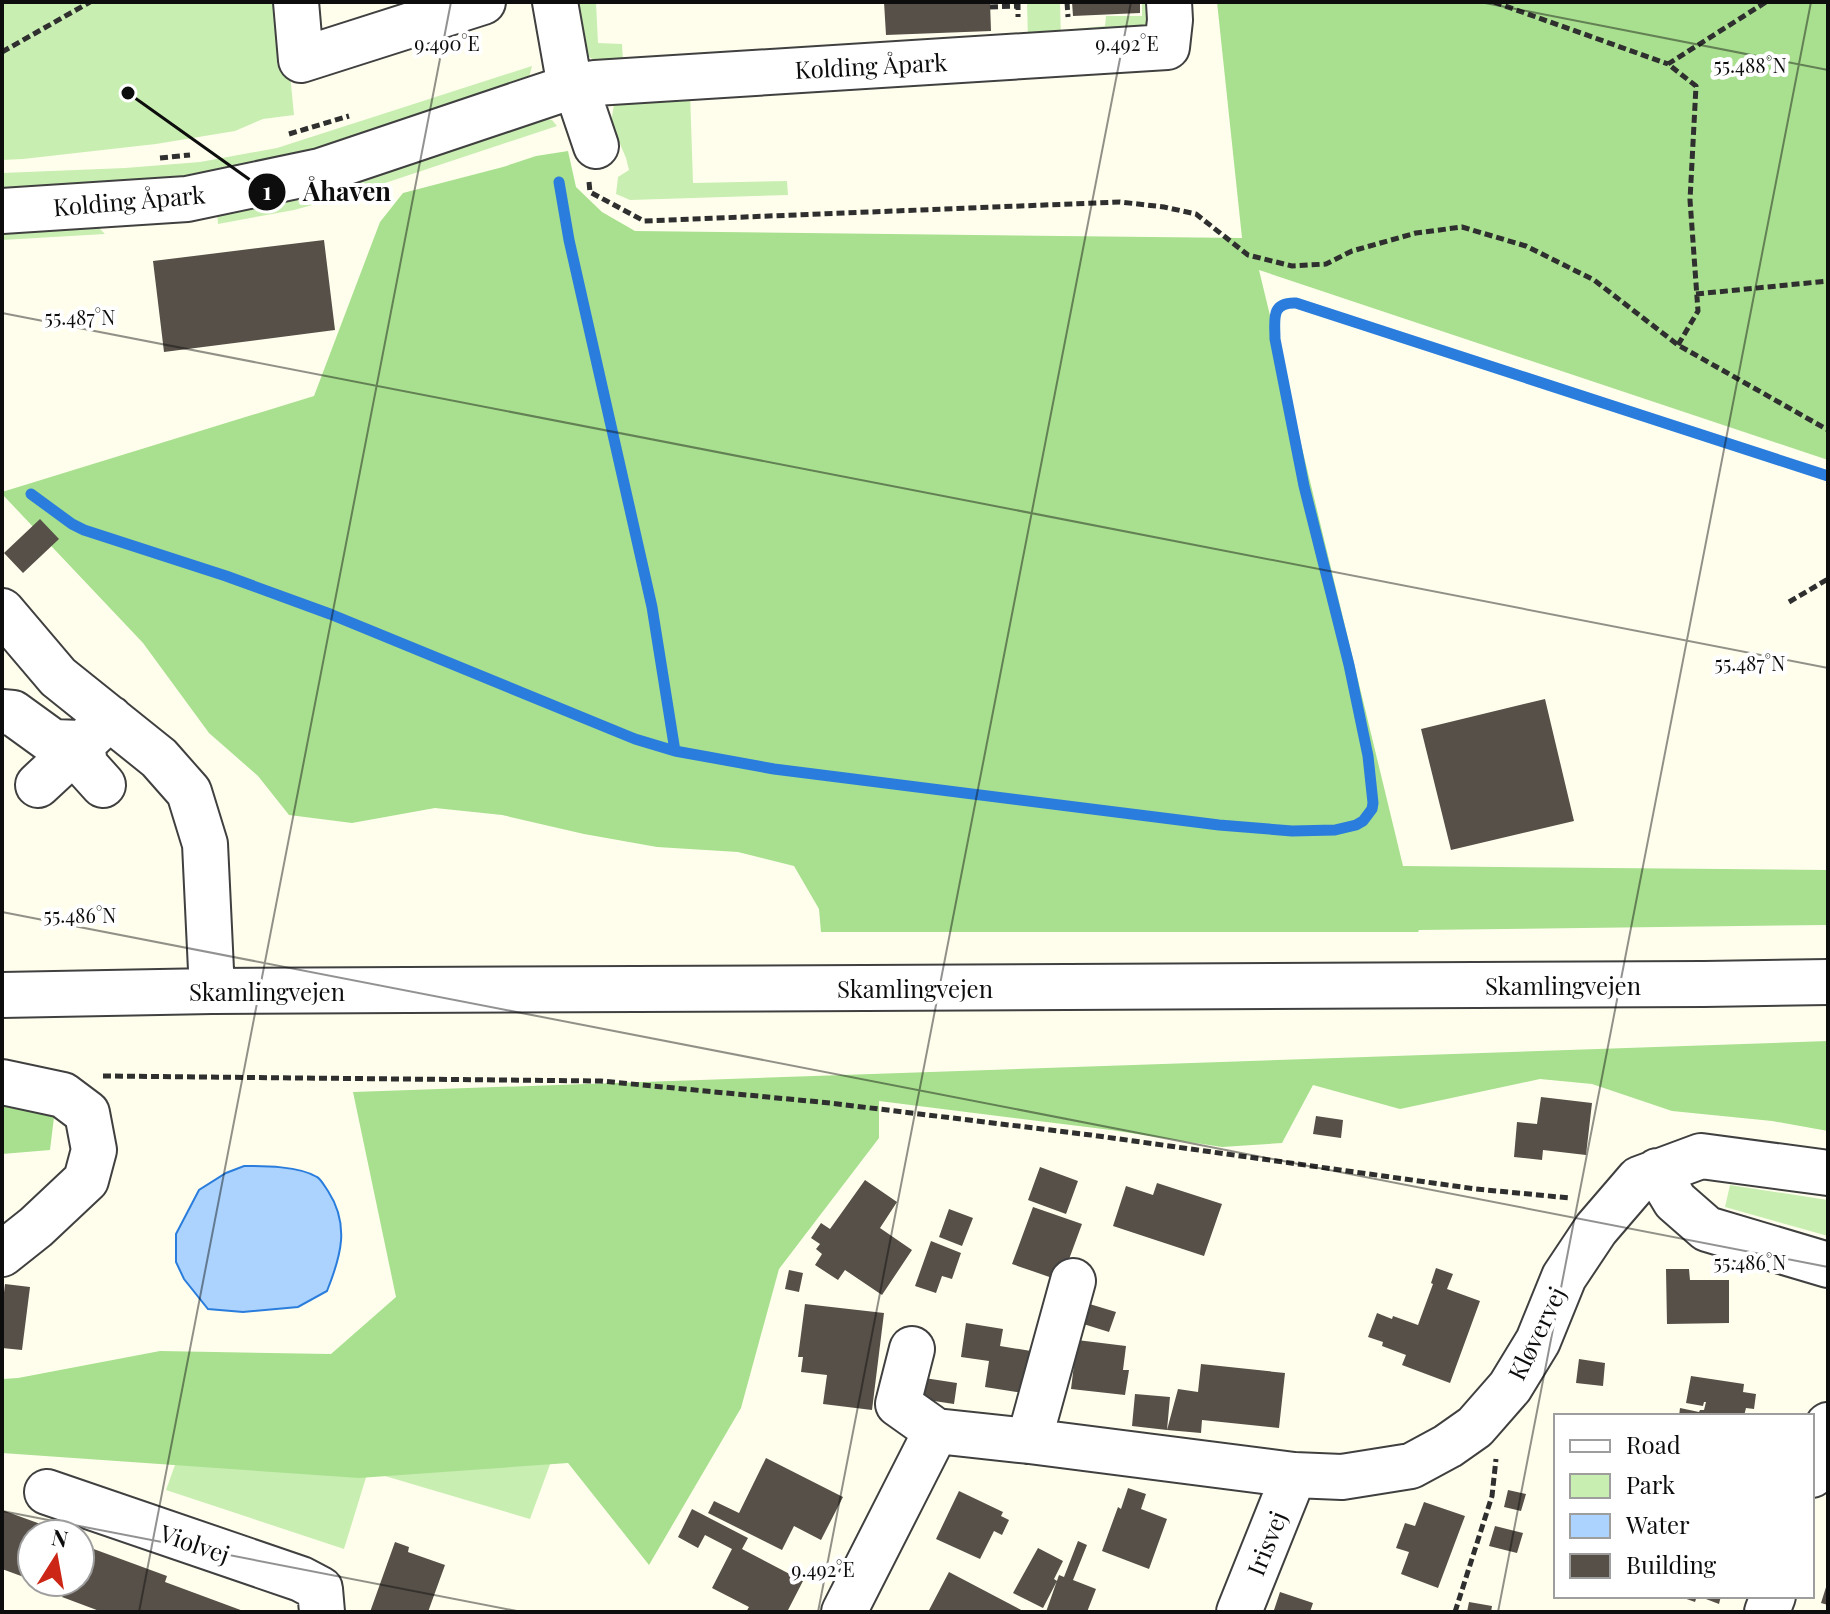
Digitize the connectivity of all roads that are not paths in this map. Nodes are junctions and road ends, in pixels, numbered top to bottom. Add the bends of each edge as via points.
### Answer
1 (296, 2) edge
2 (483, 2) edge
3 (555, 2) edge
4 (1169, 2) edge
5 (573, 87) junction
6 (592, 162) road end
7 (2, 211) edge
8 (2, 611) edge
9 (2, 712) edge
10 (96, 731) junction
11 (38, 785) dead end
12 (103, 785) dead end
13 (1828, 982) edge
14 (212, 991) junction
15 (2, 995) edge
16 (2, 1082) edge
17 (1657, 1171) junction
18 (1828, 1173) edge
19 (2, 1254) edge
20 (1828, 1265) edge
21 (1073, 1281) dead end
22 (912, 1349) dead end
23 (1828, 1425) edge
24 (936, 1431) junction
25 (1029, 1441) junction
26 (1814, 1469) edge
27 (1294, 1475) junction
28 (47, 1492) dead end
29 (322, 1612) edge
30 (844, 1612) edge
31 (1239, 1612) edge

1 - 2 street via 301,60
3 - 5 street
4 - 5 street, Kolding Åpark via 1167,47
5 - 6 street
5 - 7 street, Kolding Åpark via 320,171 187,199
8 - 10 street
9 - 10 street via 13,713 53,742
10 - 11 street
10 - 12 street via 85,765
10 - 14 street via 159,758 189,792 205,844
13 - 14 street, Skamlingvejen
14 - 15 street, Skamlingvejen
16 - 19 street via 63,1095 87,1113 94,1150 86,1180
17 - 18 street, Kløvervej via 1701,1156
17 - 20 street via 1675,1201 1707,1229
17 - 27 street, Kløvervej via 1639,1179 1596,1229 1564,1277 1538,1341 1510,1387 1475,1427 1411,1466 1342,1477
21 - 25 street
22 - 24 street, Kløvervej via 898,1404
23 - 26 street
24 - 25 street, Kløvervej
24 - 30 street
25 - 27 street, Kløvervej
27 - 31 street, Irisvej
28 - 29 street, Violvej via 301,1579 320,1589

